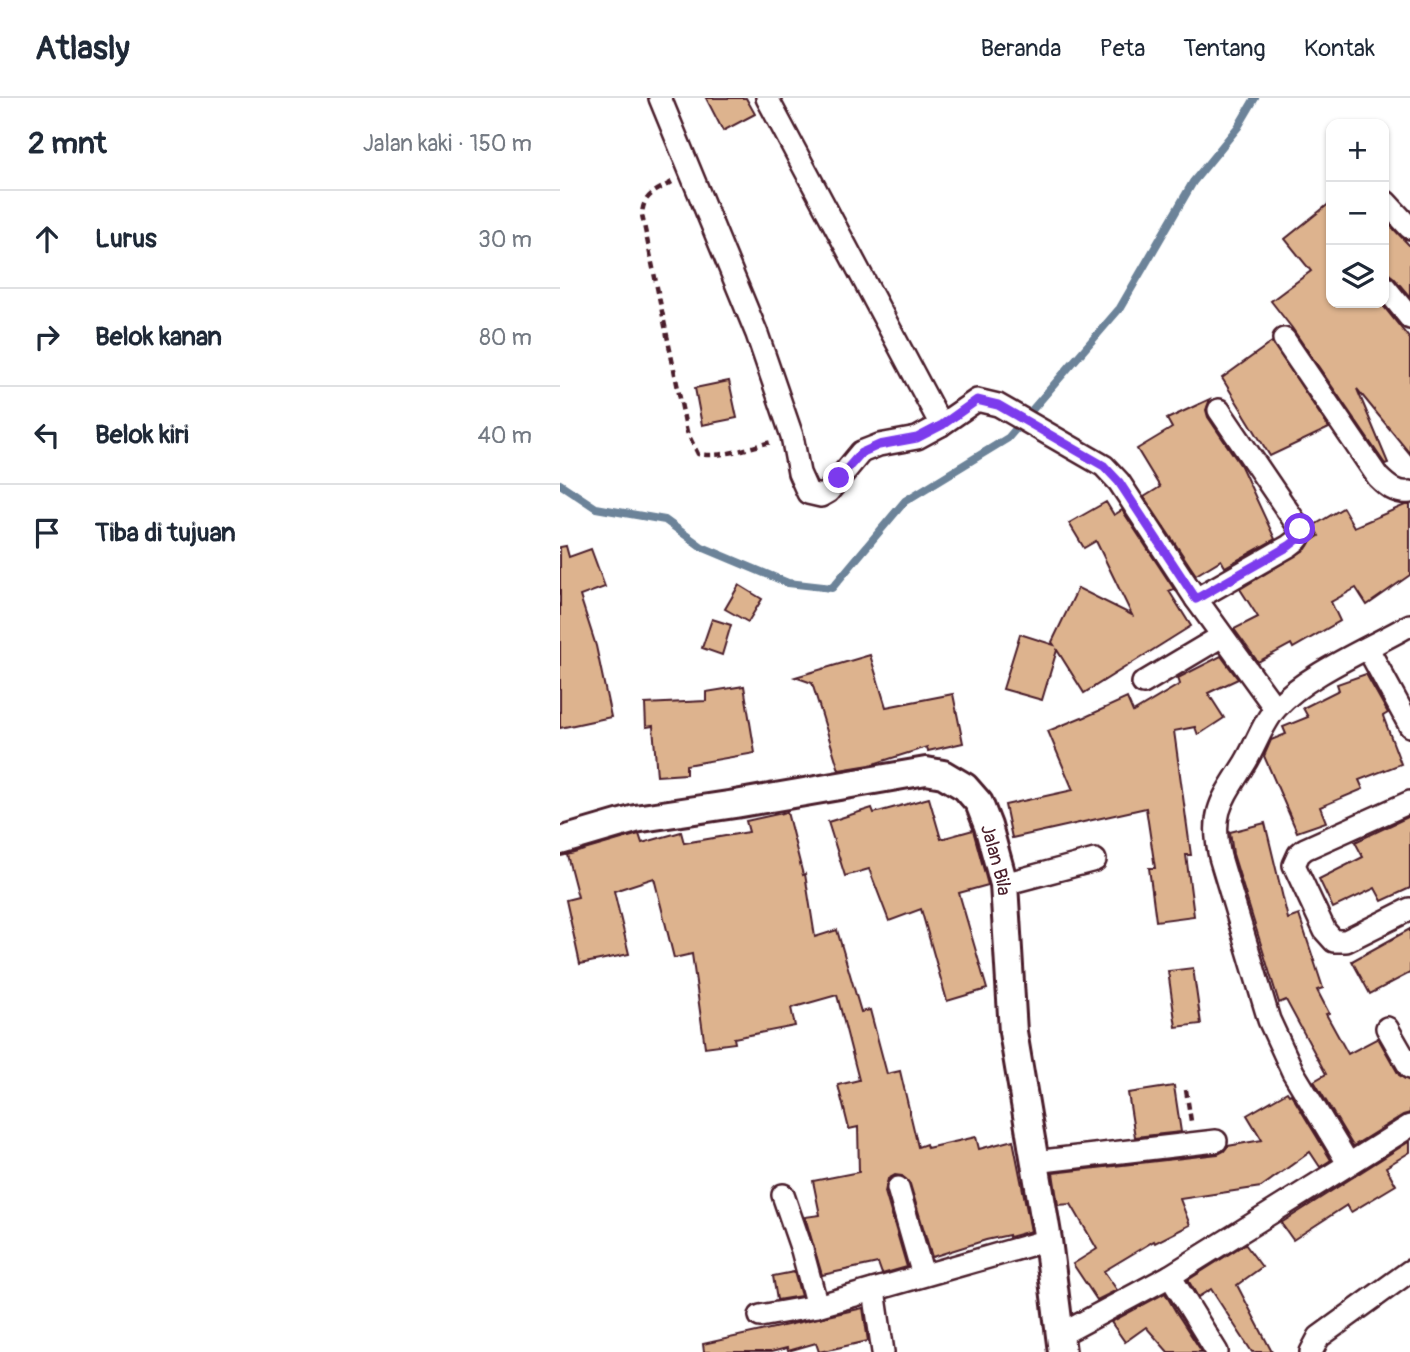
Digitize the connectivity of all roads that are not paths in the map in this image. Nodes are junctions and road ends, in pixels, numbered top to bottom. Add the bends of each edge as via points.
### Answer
1 (660, 98) edge
2 (767, 98) edge
3 (1389, 205) edge
4 (1410, 228) edge
5 (1389, 292) edge
6 (1410, 318) edge
7 (1284, 339) dead end
8 (1219, 410) dead end
9 (942, 425) junction
10 (1410, 492) edge
11 (1196, 599) junction
12 (1410, 625) edge
13 (1222, 636) junction
14 (1368, 649) junction
15 (1143, 683) dead end
16 (1275, 708) junction
17 (1410, 726) edge
18 (1410, 802) edge
19 (560, 841) edge
20 (1095, 860) dead end
21 (1004, 884) junction
22 (1410, 909) edge
23 (1387, 1028) dead end
24 (1410, 1068) edge
25 (1410, 1126) edge
26 (1216, 1141) dead end
27 (1034, 1163) junction
28 (1348, 1163) junction
29 (898, 1188) dead end
30 (783, 1195) dead end
31 (1048, 1240) junction
32 (1410, 1271) edge
33 (923, 1275) junction
34 (1170, 1276) junction
35 (874, 1290) junction
36 (817, 1306) junction
37 (760, 1316) dead end
38 (1061, 1344) edge
39 (878, 1351) edge
40 (1217, 1352) edge
41 (1311, 1352) edge

1 - 9 street via 757,334 808,493 821,496 861,453 917,438
2 - 9 street
3 - 4 street
5 - 6 street
7 - 10 street via 1378,477 1388,488
8 - 11 street via 1300,529 1298,539 1289,546
9 - 11 street via 977,400 987,402 1104,466
11 - 13 street
12 - 14 street
13 - 15 street
13 - 16 street
14 - 16 street via 1314,677
14 - 17 street
16 - 28 street via 1219,806 1215,834 1269,1020 1293,1072
18 - 22 street via 1305,849 1294,865 1334,941 1346,940
19 - 21 street, Jalan Bila via 635,819 926,771 943,774 965,787 979,803
20 - 21 street
21 - 27 street, Jalan Bila via 1013,1032
23 - 24 street
25 - 28 street
26 - 27 street
27 - 31 street, Jalan Bila
28 - 34 street
29 - 33 street
30 - 36 street
31 - 33 street
31 - 38 street, Jalan Bila
32 - 41 street via 1319,1337
33 - 35 street
34 - 38 street
34 - 40 street
35 - 36 street
35 - 39 street
36 - 37 street

